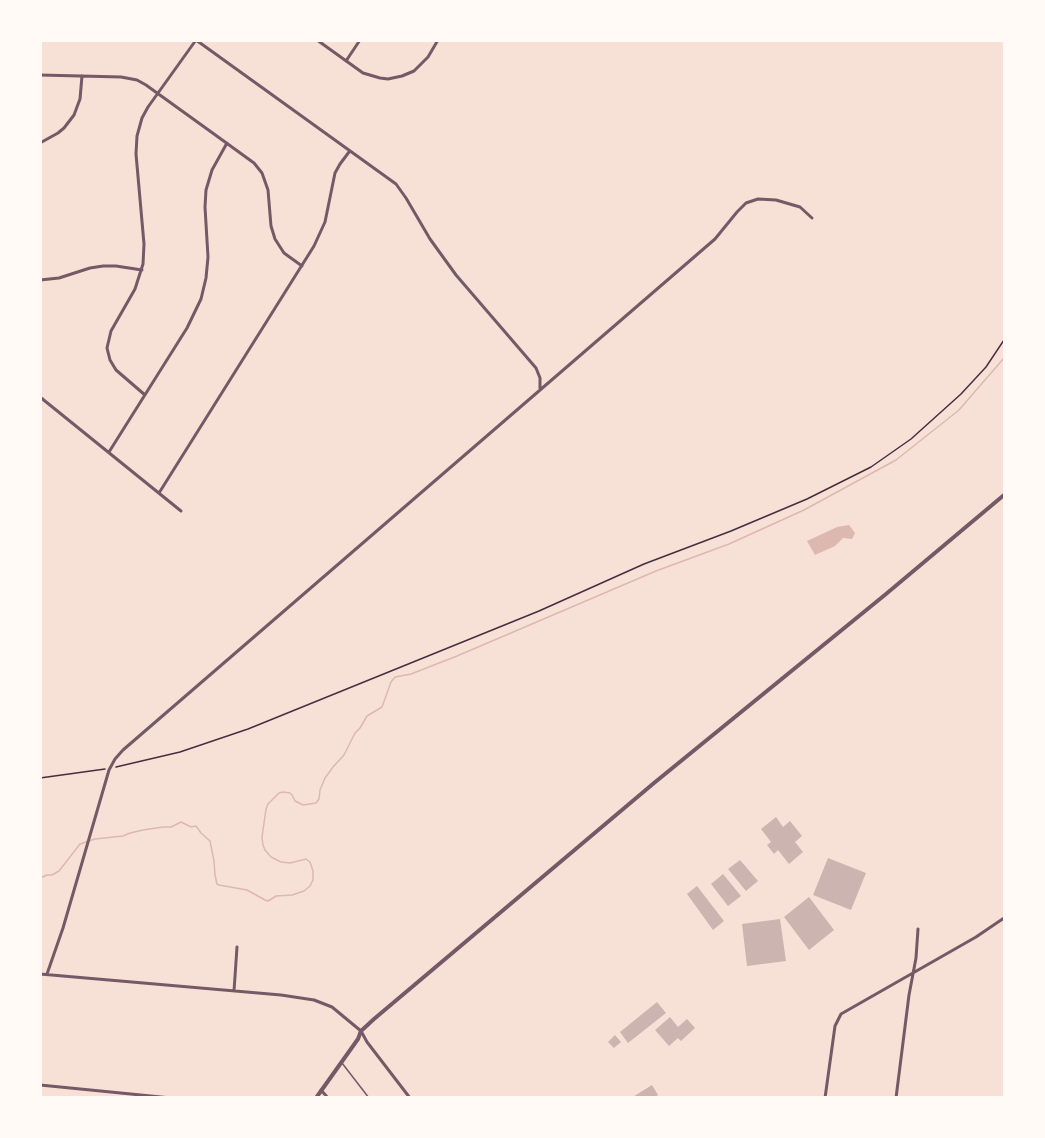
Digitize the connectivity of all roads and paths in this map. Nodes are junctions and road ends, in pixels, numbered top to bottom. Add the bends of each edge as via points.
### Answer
1 (196, 40) edge
2 (316, 40) edge
3 (360, 40) edge
4 (438, 40) edge
5 (346, 62) junction
6 (40, 75) edge
7 (82, 76) junction
8 (158, 94) junction
9 (40, 143) edge
10 (227, 143) junction
11 (350, 151) junction
12 (812, 218) dead end
13 (302, 266) junction
14 (142, 270) junction
15 (40, 280) edge
16 (1005, 340) edge
17 (540, 389) junction
18 (145, 395) junction
19 (40, 397) edge
20 (109, 452) junction
21 (159, 493) junction
22 (1005, 495) edge
23 (181, 511) dead end
24 (110, 768) junction
25 (40, 778) edge
26 (1005, 918) edge
27 (918, 929) dead end
28 (237, 947) dead end
29 (913, 973) junction
30 (40, 974) edge
31 (47, 974) junction
32 (234, 991) junction
33 (361, 1031) junction
34 (341, 1062) junction
35 (40, 1085) edge
36 (321, 1090) junction
37 (171, 1098) edge
38 (316, 1098) edge
39 (328, 1098) edge
40 (369, 1098) edge
41 (410, 1098) edge
42 (825, 1098) edge
43 (896, 1098) edge

1 - 8 street
1 - 11 street
2 - 5 street
3 - 5 street
4 - 5 street via 421,65 398,77 372,76
6 - 7 street
7 - 8 street via 130,78
7 - 9 street via 74,116 64,128
8 - 10 street
8 - 14 street via 142,118 136,142 144,244
10 - 13 street via 262,173 274,240
10 - 18 street via 206,190 208,257 201,299
11 - 13 street via 335,173 322,230
11 - 17 street via 401,190 456,275 536,368
12 - 17 street via 800,207 776,200 746,203 715,239
13 - 21 street
14 - 15 street via 103,266
14 - 18 street via 111,331 108,348 116,370
16 - 24 path via 986,367 911,439 871,467 807,499 248,729 180,752
17 - 24 street via 137,736
18 - 20 street
19 - 20 street
20 - 21 street
21 - 23 street
22 - 33 street
24 - 25 path
24 - 31 street
26 - 29 street
27 - 29 street
28 - 32 street
29 - 42 street via 837,1018
29 - 43 street
30 - 31 street
31 - 32 street
32 - 33 street via 314,1000 341,1013
33 - 34 street
33 - 41 street
34 - 36 street
34 - 40 lane
35 - 37 street
36 - 38 street
36 - 39 street

